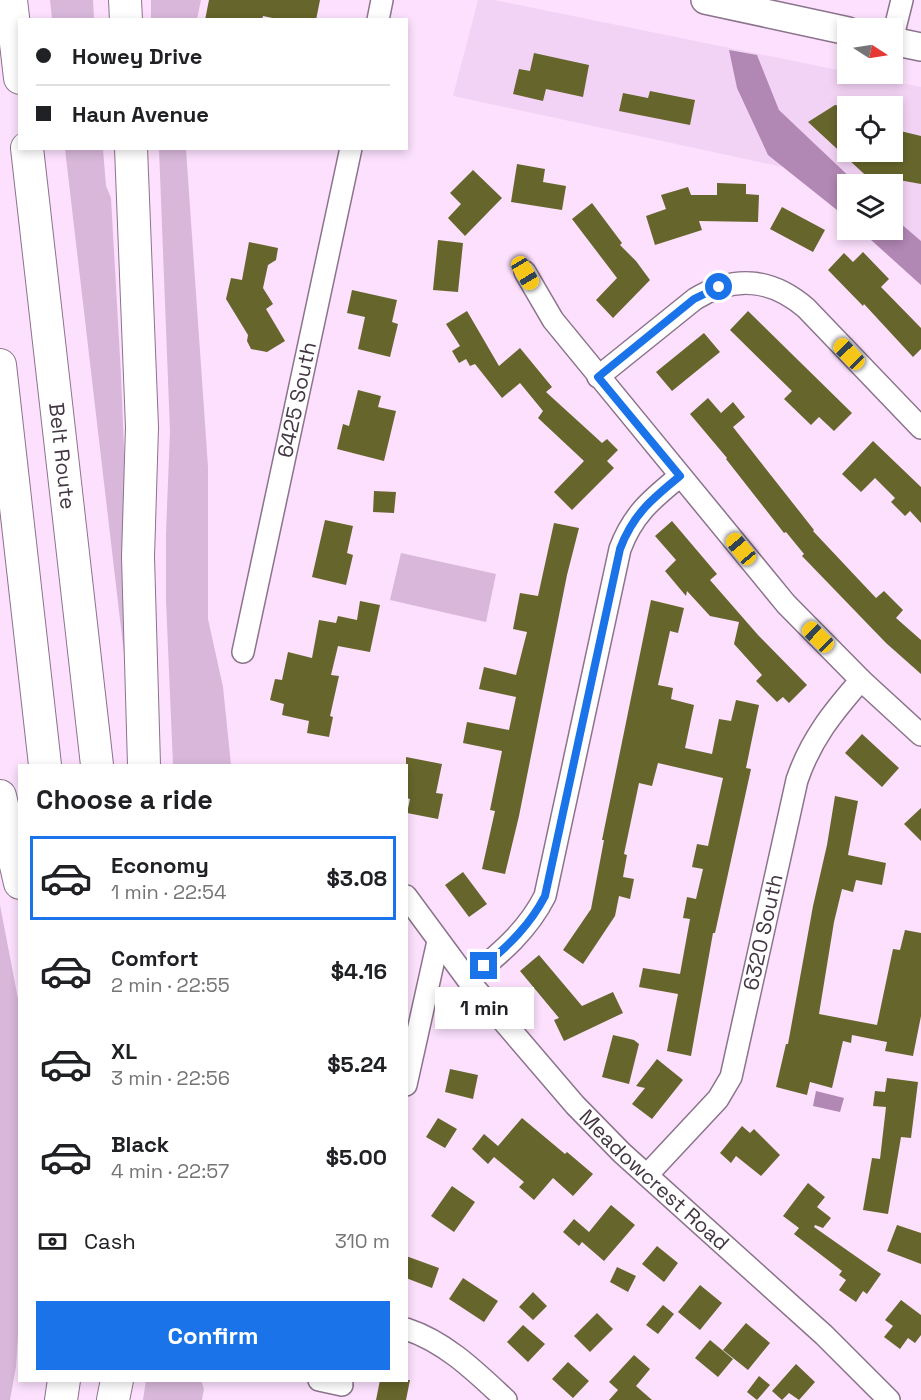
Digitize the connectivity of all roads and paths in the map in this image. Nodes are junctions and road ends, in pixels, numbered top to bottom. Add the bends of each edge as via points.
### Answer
1 (11, 0) edge
2 (125, 0) edge
3 (382, 0) edge
4 (705, 0) edge
5 (902, 0) edge
6 (126, 18) edge
7 (378, 18) edge
8 (898, 18) edge
9 (837, 29) edge
10 (903, 42) edge
11 (921, 46) edge
12 (18, 61) edge
13 (27, 150) edge
14 (131, 150) edge
15 (351, 150) edge
16 (525, 273) dead end
17 (0, 365) edge
18 (598, 377) junction
19 (921, 428) edge
20 (680, 476) junction
21 (243, 652) dead end
22 (861, 680) junction
23 (921, 735) edge
24 (45, 764) edge
25 (97, 764) edge
26 (144, 764) edge
27 (0, 796) edge
28 (18, 874) edge
29 (408, 899) edge
30 (438, 940) junction
31 (468, 980) junction
32 (408, 1076) edge
33 (647, 1175) junction
34 (408, 1330) edge
35 (64, 1382) edge
36 (117, 1382) edge
37 (325, 1382) edge
38 (342, 1388) edge
39 (61, 1400) edge
40 (113, 1400) edge
41 (506, 1400) edge
42 (889, 1400) edge

1 - 12 highway
2 - 6 highway
3 - 7 street
4 - 9 main road
5 - 8 street
10 - 11 main road
13 - 25 highway, Belt Route
14 - 26 highway via 142,427 138,557
15 - 21 street, 6425 South
16 - 18 street via 553,320
17 - 24 highway
18 - 19 street via 706,292 732,284 759,284 785,292 806,308
18 - 20 street
20 - 22 street via 786,604
20 - 31 street via 640,512 620,549 545,896 522,931
22 - 23 street
22 - 33 street, 6320 South via 818,732 797,780 731,1077 718,1099
27 - 28 highway
29 - 30 street, Meadowcrest Road
30 - 31 street, Meadowcrest Road
30 - 32 street
31 - 33 street, Meadowcrest Road via 552,1081
33 - 42 street, Meadowcrest Road via 824,1335
34 - 41 street via 445,1348
35 - 39 highway
36 - 40 highway
37 - 38 street

